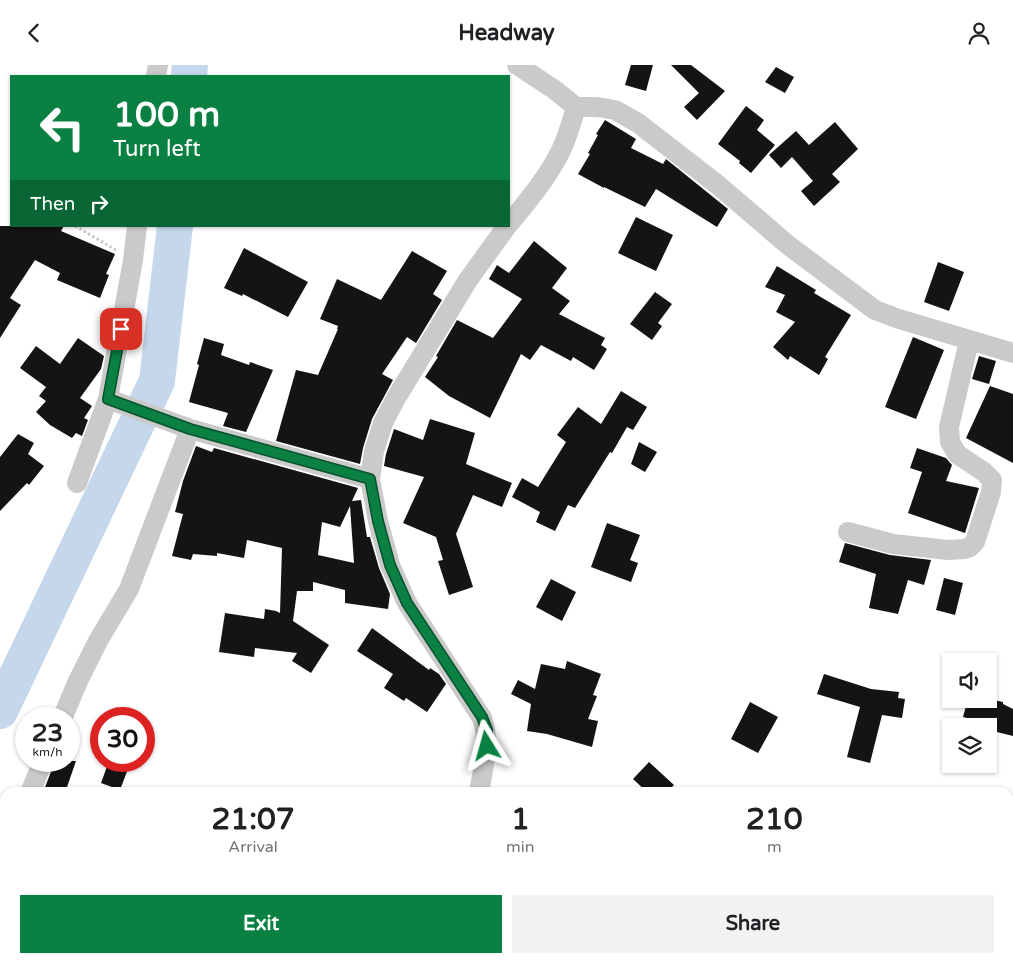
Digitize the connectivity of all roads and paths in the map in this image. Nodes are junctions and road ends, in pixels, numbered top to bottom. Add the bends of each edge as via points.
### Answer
1 (517, 65) edge
2 (576, 107) junction
3 (510, 223) edge
4 (77, 227) edge
5 (137, 227) edge
6 (507, 227) edge
7 (133, 260) junction
8 (969, 341) junction
9 (1013, 353) edge
10 (114, 400) junction
11 (190, 429) junction
12 (370, 479) junction
13 (77, 483) dead end
14 (848, 532) dead end
15 (67, 707) edge
16 (39, 772) edge
17 (32, 787) edge
18 (480, 787) edge

1 - 2 street
2 - 3 street via 558,157
2 - 8 street via 615,110 638,123 788,245 875,310
4 - 7 path
5 - 7 street
6 - 12 street via 468,280 396,398 374,451
7 - 10 street
8 - 9 street
8 - 14 street via 949,427 950,442 957,454 992,479 975,542 964,549 948,550 893,544
10 - 11 street
10 - 13 street
11 - 12 street
11 - 15 street via 130,589 98,641
12 - 18 street via 390,565 407,603 485,724 487,746
16 - 17 street

